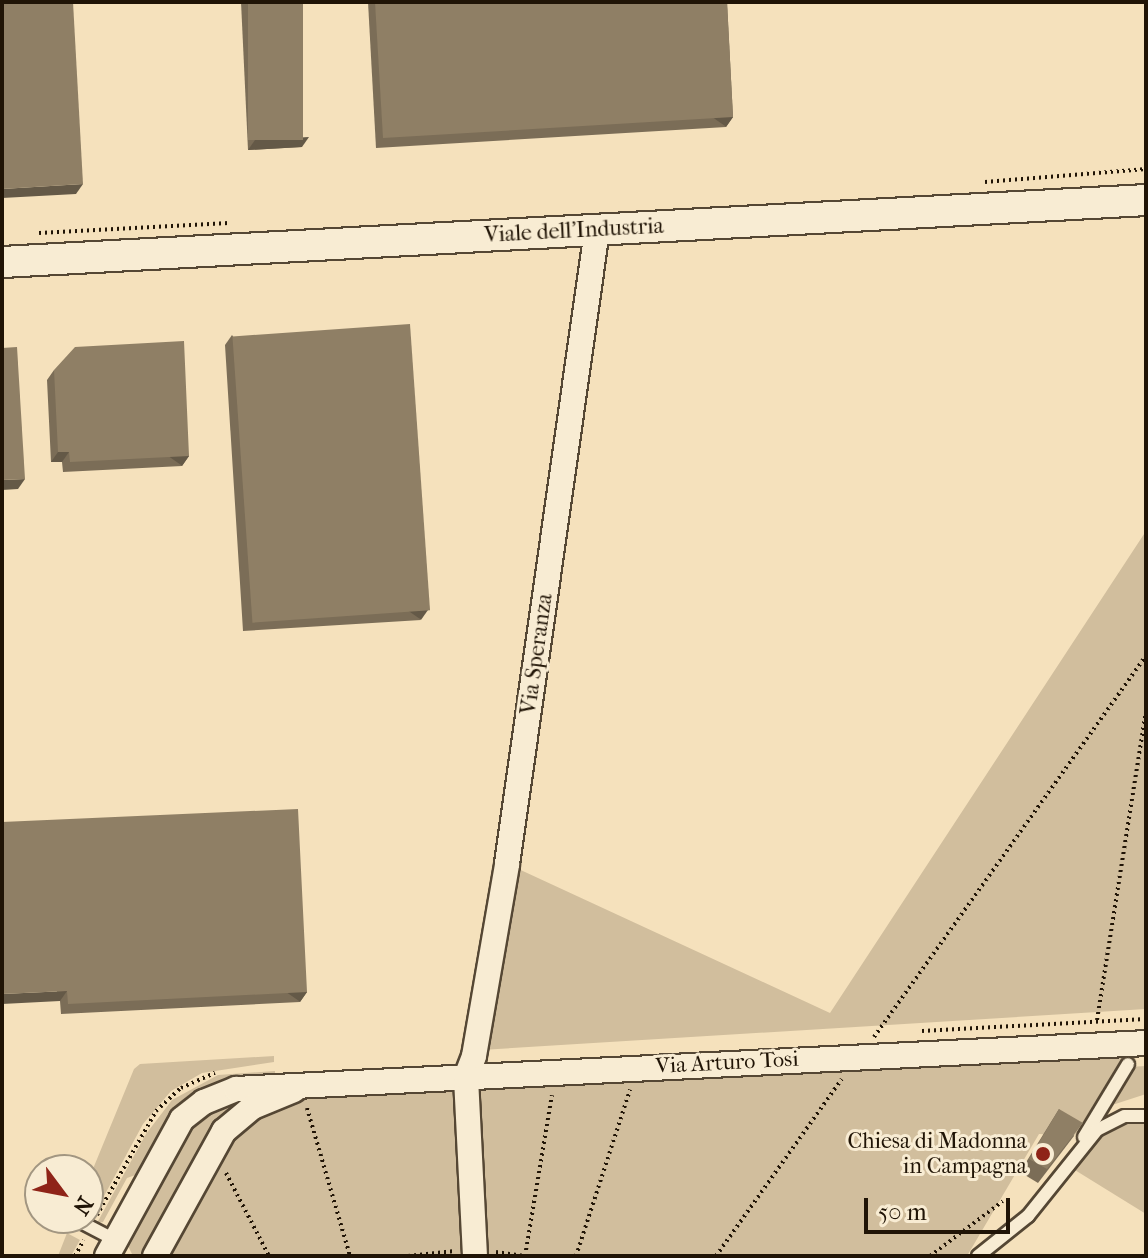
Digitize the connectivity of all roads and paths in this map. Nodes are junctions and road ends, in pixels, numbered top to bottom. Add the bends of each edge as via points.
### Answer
1 (1146, 200) edge
2 (597, 230) junction
3 (2, 262) edge
4 (1146, 656) edge
5 (1146, 710) edge
6 (1097, 1020) dead end
7 (1146, 1043) edge
8 (1128, 1064) dead end
9 (859, 1066) junction
10 (466, 1077) junction
11 (828, 1078) dead end
12 (843, 1078) junction
13 (646, 1087) dead end
14 (631, 1088) junction
15 (615, 1089) dead end
16 (568, 1092) dead end
17 (553, 1093) junction
18 (539, 1094) dead end
19 (307, 1097) junction
20 (321, 1107) dead end
21 (297, 1110) dead end
22 (1146, 1116) edge
23 (1073, 1155) junction
24 (216, 1180) dead end
25 (1003, 1201) dead end
26 (93, 1234) edge
27 (115, 1251) edge
28 (155, 1256) edge
29 (269, 1256) edge
30 (350, 1256) edge
31 (475, 1256) edge
32 (525, 1256) edge
33 (576, 1256) edge
34 (716, 1256) edge
35 (930, 1256) edge
36 (978, 1256) edge

1 - 2 street, Viale dell'Industria
2 - 3 street, Viale dell'Industria
2 - 10 street, Via Speranza via 507,864
4 - 9 path
5 - 6 path
7 - 9 street, Via Arturo Tosi
8 - 23 lane
9 - 10 street, Via Arturo Tosi
9 - 12 path
9 - 12 path
10 - 19 street, Via Arturo Tosi
10 - 31 street, Via Speranza
11 - 12 path
12 - 34 path
13 - 14 path
14 - 15 path
14 - 33 path
16 - 17 path
17 - 18 path
17 - 32 path
19 - 20 path
19 - 21 path
19 - 27 street, Via Arturo Tosi via 236,1089 194,1108 168,1141
19 - 28 street, Via Arturo Tosi via 263,1102 224,1131
19 - 30 path
22 - 23 lane via 1125,1116 1097,1130
23 - 36 lane via 1028,1216
24 - 29 path via 223,1167
25 - 35 path
26 - 27 lane

